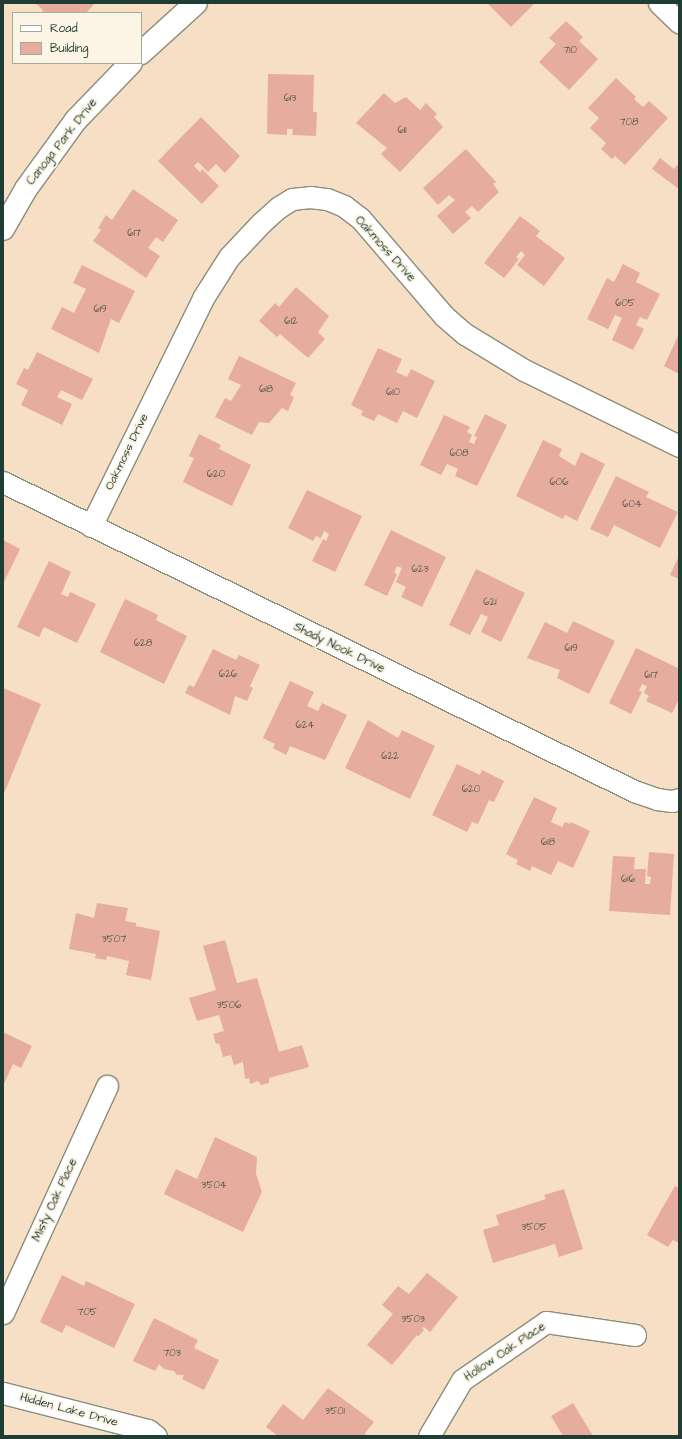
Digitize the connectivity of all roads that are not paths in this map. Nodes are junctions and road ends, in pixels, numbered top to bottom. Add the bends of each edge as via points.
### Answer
1 (196, 3) edge
2 (659, 3) edge
3 (679, 22) edge
4 (142, 52) edge
5 (130, 64) edge
6 (3, 229) edge
7 (679, 446) edge
8 (3, 482) edge
9 (91, 526) junction
10 (679, 799) edge
11 (107, 1086) dead end
12 (3, 1313) edge
13 (635, 1335) dead end
14 (3, 1393) edge
15 (156, 1436) edge
16 (429, 1436) edge

1 - 4 street
2 - 3 street
5 - 6 street, Canoga Park Drive via 72,126 26,189
7 - 9 street, Oakmoss Drive via 524,370 466,334 444,316 360,218 344,206 310,196 292,199 278,207 229,257 203,298
8 - 9 street, Shady Nook Drive
9 - 10 street, Shady Nook Drive via 634,791 657,799
11 - 12 street, Misty Oak Place
13 - 16 street, Hollow Oak Place via 546,1322 462,1380
14 - 15 street, Hidden Lake Drive via 148,1430

